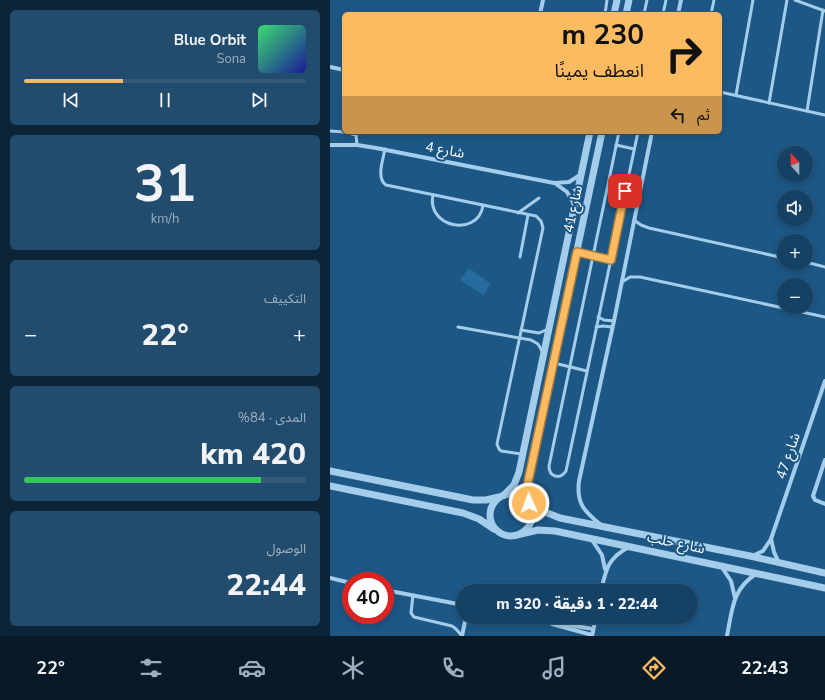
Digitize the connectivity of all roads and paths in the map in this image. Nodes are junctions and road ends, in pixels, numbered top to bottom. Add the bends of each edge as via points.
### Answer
1 (542, 0) edge
2 (607, 0) edge
3 (617, 0) edge
4 (629, 0) edge
5 (647, 0) edge
6 (666, 0) edge
7 (681, 0) edge
8 (714, 0) edge
9 (753, 0) edge
10 (787, 0) edge
11 (796, 0) edge
12 (824, 10) edge
13 (540, 12) edge
14 (605, 12) edge
15 (614, 12) edge
16 (626, 12) edge
17 (644, 12) edge
18 (663, 12) edge
19 (678, 12) edge
20 (712, 12) edge
21 (330, 67) edge
22 (342, 70) edge
23 (722, 92) edge
24 (736, 95) junction
25 (769, 103) junction
26 (807, 111) junction
27 (825, 115) edge
28 (330, 131) edge
29 (342, 132) edge
30 (352, 134) edge
31 (590, 134) edge
32 (602, 134) edge
33 (619, 134) edge
34 (638, 134) edge
35 (652, 134) edge
36 (330, 145) edge
37 (357, 145) junction
38 (616, 145) junction
39 (634, 149) junction
40 (385, 150) junction
41 (581, 174) junction
42 (554, 183) junction
43 (433, 195) junction
44 (539, 198) dead end
45 (483, 206) junction
46 (574, 206) junction
47 (518, 213) junction
48 (528, 215) junction
49 (634, 220) junction
50 (577, 252) junction
51 (593, 256) junction
52 (777, 256) edge
53 (520, 257) dead end
54 (611, 260) junction
55 (813, 264) edge
56 (825, 267) edge
57 (622, 282) junction
58 (598, 317) junction
59 (825, 317) edge
60 (614, 321) junction
61 (458, 327) dead end
62 (549, 327) junction
63 (596, 327) junction
64 (612, 327) junction
65 (521, 330) junction
66 (520, 338) junction
67 (543, 355) junction
68 (553, 362) junction
69 (570, 367) junction
70 (587, 371) junction
71 (825, 381) edge
72 (523, 455) junction
73 (825, 460) edge
74 (330, 471) edge
75 (330, 486) edge
76 (502, 496) junction
77 (825, 504) edge
78 (529, 505) junction
79 (603, 527) junction
80 (494, 529) junction
81 (521, 534) junction
82 (591, 538) junction
83 (771, 539) junction
84 (629, 547) junction
85 (750, 556) junction
86 (780, 564) junction
87 (721, 566) junction
88 (606, 570) junction
89 (825, 573) edge
90 (757, 574) junction
91 (330, 578) edge
92 (342, 581) edge
93 (603, 584) edge
94 (825, 588) edge
95 (394, 592) edge
96 (413, 595) junction
97 (735, 598) junction
98 (456, 604) edge
99 (465, 624) edge
100 (554, 624) edge
101 (561, 624) edge
102 (594, 624) edge
103 (593, 629) junction
104 (462, 636) edge
105 (592, 636) edge
106 (727, 636) edge

1 - 13 street
2 - 14 lane
3 - 15 street
4 - 16 street
5 - 17 lane
6 - 18 lane
7 - 19 street
8 - 20 lane
9 - 24 lane
10 - 25 lane
11 - 12 lane
12 - 26 lane
21 - 22 street
23 - 24 lane
24 - 25 lane
25 - 26 lane
26 - 27 lane
28 - 29 lane
30 - 37 lane via 356,135
31 - 41 street, شارع 41
32 - 50 street, شارع 41
33 - 38 lane
34 - 39 lane
35 - 49 street
36 - 37 street, شارع 4
37 - 40 street, شارع 4
38 - 39 lane
38 - 51 lane
39 - 54 lane
40 - 42 street, شارع 4
40 - 43 lane via 380,177 382,182
41 - 42 street, شارع 4 via 569,182
41 - 46 street, شارع 41
42 - 46 street, شارع 4 via 567,192
43 - 45 lane
43 - 45 lane via 432,204 438,216 454,225 463,225 480,217
44 - 47 lane
45 - 47 lane
46 - 62 street, شارع 41
47 - 48 lane
48 - 53 lane
48 - 65 lane via 539,218 543,228
49 - 52 lane via 649,228
49 - 57 street
50 - 51 lane
50 - 68 street, شارع 41
51 - 54 lane
51 - 69 lane
54 - 58 lane
55 - 56 lane
57 - 59 lane via 630,277 640,276
57 - 60 street
58 - 60 lane
58 - 63 lane
60 - 64 street
61 - 66 lane
62 - 65 lane via 539,333
62 - 67 street, شارع 41
63 - 64 lane
63 - 70 lane
64 - 79 street via 578,491 584,510
65 - 66 lane
66 - 67 lane via 538,344
66 - 72 lane via 497,447 500,451
67 - 72 street, شارع 41
68 - 69 lane
68 - 78 street, شارع 41 via 528,482
69 - 70 lane
69 - 70 lane via 549,466 551,474 555,477 563,475 566,471
71 - 83 street, شارع 47
72 - 76 street, شارع 41 via 514,485
73 - 77 street via 813,496 815,500
74 - 76 street via 474,500
75 - 80 street via 463,513 479,519
76 - 78 street via 515,494 525,499
76 - 80 street via 490,512
78 - 79 street, شارع حلب via 556,516
78 - 81 street via 531,522
79 - 85 street, شارع حلب
80 - 81 street via 498,533 510,536
81 - 82 street, شارع حلب via 546,530
82 - 84 street, شارع حلب
82 - 88 street via 602,555
83 - 85 street, شارع 47 via 763,551
83 - 86 street
84 - 87 street, شارع حلب
84 - 88 street via 613,558
85 - 86 street, شارع حلب
86 - 89 street, شارع حلب
87 - 90 street, شارع حلب
87 - 97 street via 731,581
88 - 93 street
90 - 94 street, شارع حلب
90 - 97 street via 744,584
91 - 92 street
95 - 96 street
96 - 98 street
96 - 104 lane via 411,613 414,617 452,626
97 - 106 street
99 - 104 street
100 - 105 street
101 - 103 street
102 - 103 street
103 - 105 street

